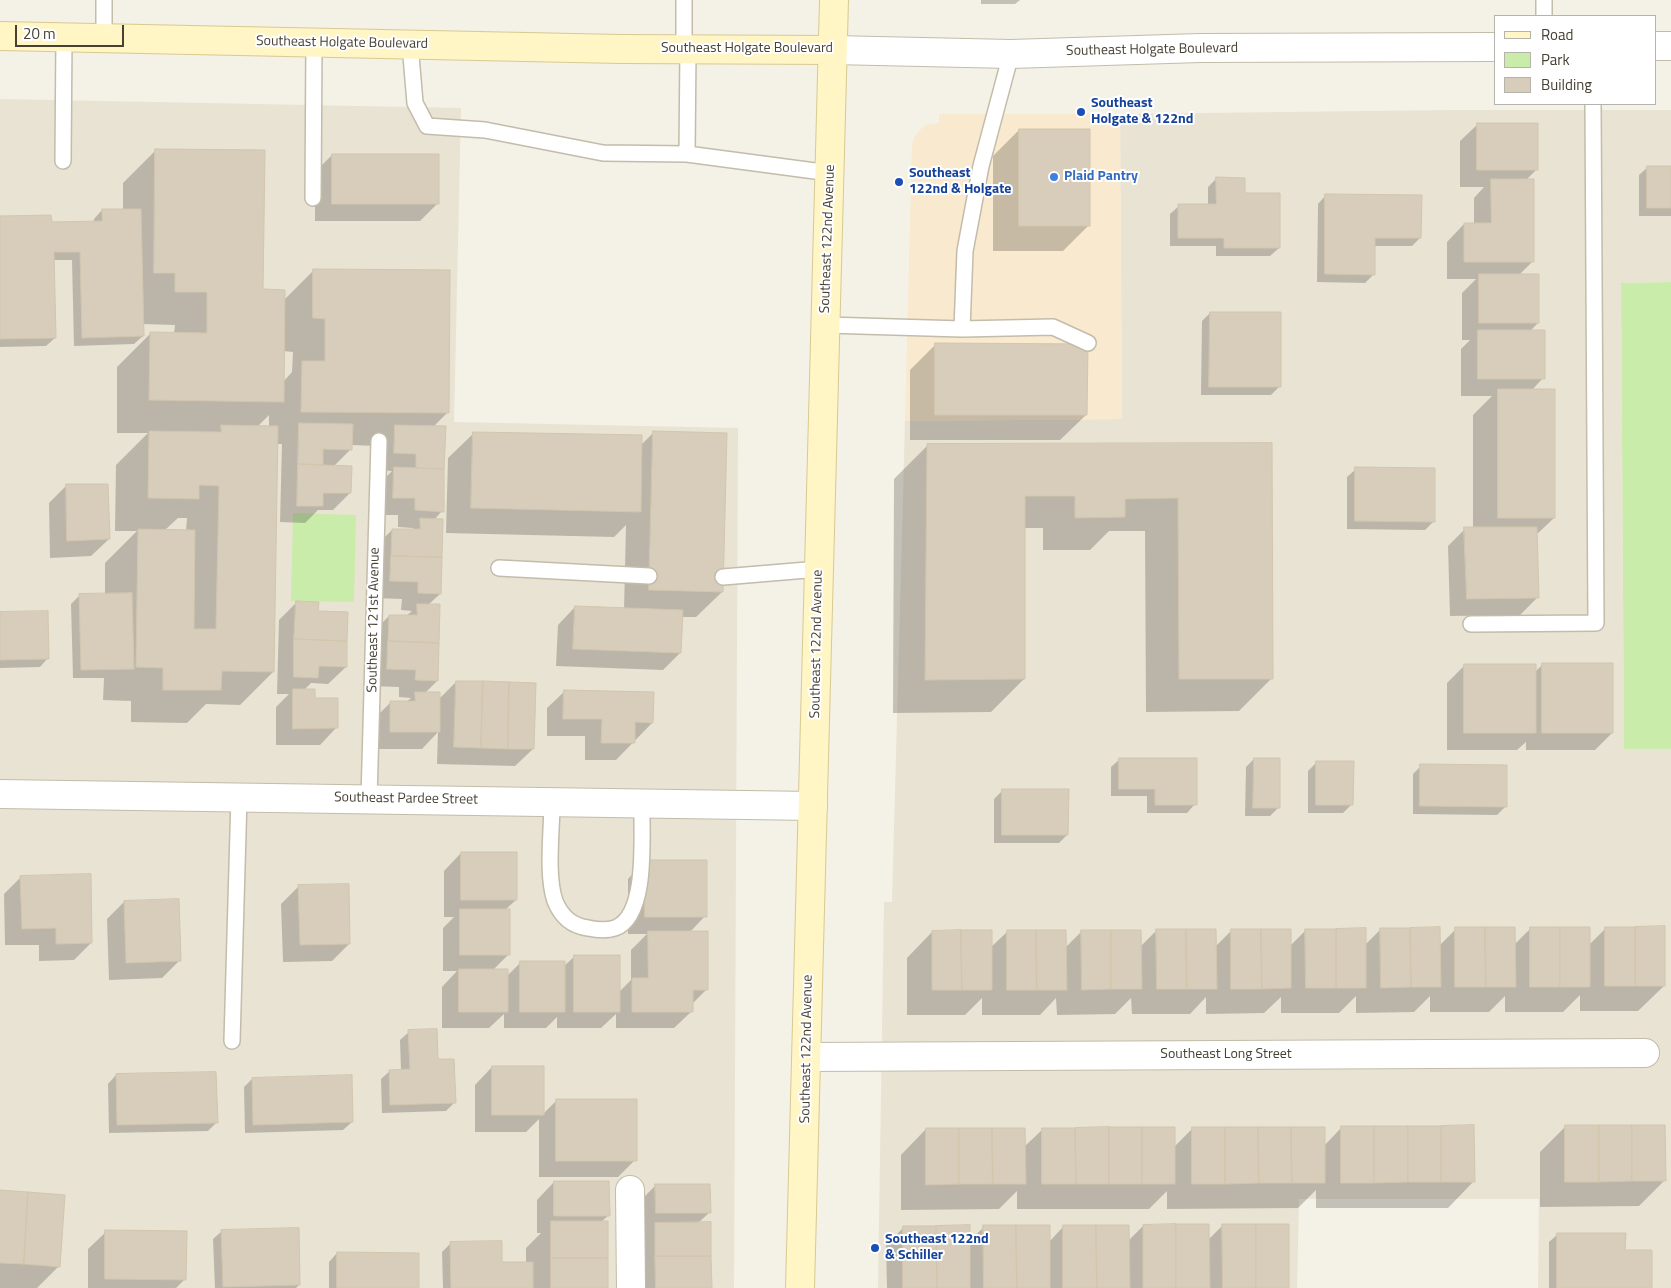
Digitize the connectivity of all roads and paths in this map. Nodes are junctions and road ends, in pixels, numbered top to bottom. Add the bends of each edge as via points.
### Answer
1 (104, 0) edge
2 (684, 0) edge
3 (834, 0) edge
4 (1544, 0) edge
5 (1544, 15) edge
6 (0, 36) edge
7 (64, 37) junction
8 (104, 38) junction
9 (314, 42) junction
10 (410, 44) junction
11 (1656, 46) edge
12 (1671, 46) edge
13 (1494, 47) edge
14 (686, 49) junction
15 (833, 50) junction
16 (1011, 54) junction
17 (1593, 105) edge
18 (686, 154) junction
19 (63, 161) dead end
20 (830, 174) junction
21 (313, 198) dead end
22 (826, 325) junction
23 (962, 329) junction
24 (1088, 343) dead end
25 (379, 441) dead end
26 (499, 568) dead end
27 (819, 569) junction
28 (650, 576) dead end
29 (723, 577) dead end
30 (1471, 624) dead end
31 (0, 794) edge
32 (239, 797) junction
33 (370, 799) junction
34 (552, 802) junction
35 (642, 803) junction
36 (813, 806) junction
37 (232, 1041) dead end
38 (1645, 1053) dead end
39 (807, 1057) junction
40 (630, 1190) dead end
41 (631, 1288) edge
42 (800, 1288) edge

1 - 8 lane
2 - 14 lane
3 - 15 main road, Southeast 122nd Avenue
4 - 5 lane
6 - 7 main road, Southeast Holgate Boulevard
7 - 8 main road, Southeast Holgate Boulevard
7 - 19 lane
8 - 9 main road, Southeast Holgate Boulevard
9 - 10 main road, Southeast Holgate Boulevard
9 - 21 lane
10 - 14 main road, Southeast Holgate Boulevard
10 - 18 lane via 416,103 427,126 484,130 603,153
11 - 12 street
13 - 16 street, Southeast Holgate Boulevard via 1190,48
14 - 15 main road, Southeast Holgate Boulevard
14 - 18 lane
15 - 16 street, Southeast Holgate Boulevard
15 - 20 main road, Southeast 122nd Avenue
16 - 23 lane via 981,166 965,251
17 - 30 lane via 1596,623
18 - 20 lane
20 - 22 main road, Southeast 122nd Avenue
22 - 23 lane
22 - 27 main road, Southeast 122nd Avenue
23 - 24 lane via 1053,327
25 - 33 lane, Southeast 121st Avenue
26 - 28 lane
27 - 29 lane
27 - 36 main road, Southeast 122nd Avenue
31 - 32 street, Southeast Pardee Street
32 - 33 street, Southeast Pardee Street
32 - 37 lane
33 - 34 street, Southeast Pardee Street
34 - 35 street, Southeast Pardee Street
34 - 35 lane via 551,879 555,901 564,918 581,927 601,930 616,928 626,919 638,895
35 - 36 street, Southeast Pardee Street
36 - 39 main road, Southeast 122nd Avenue
38 - 39 street, Southeast Long Street
39 - 42 main road, Southeast 122nd Avenue
40 - 41 street

